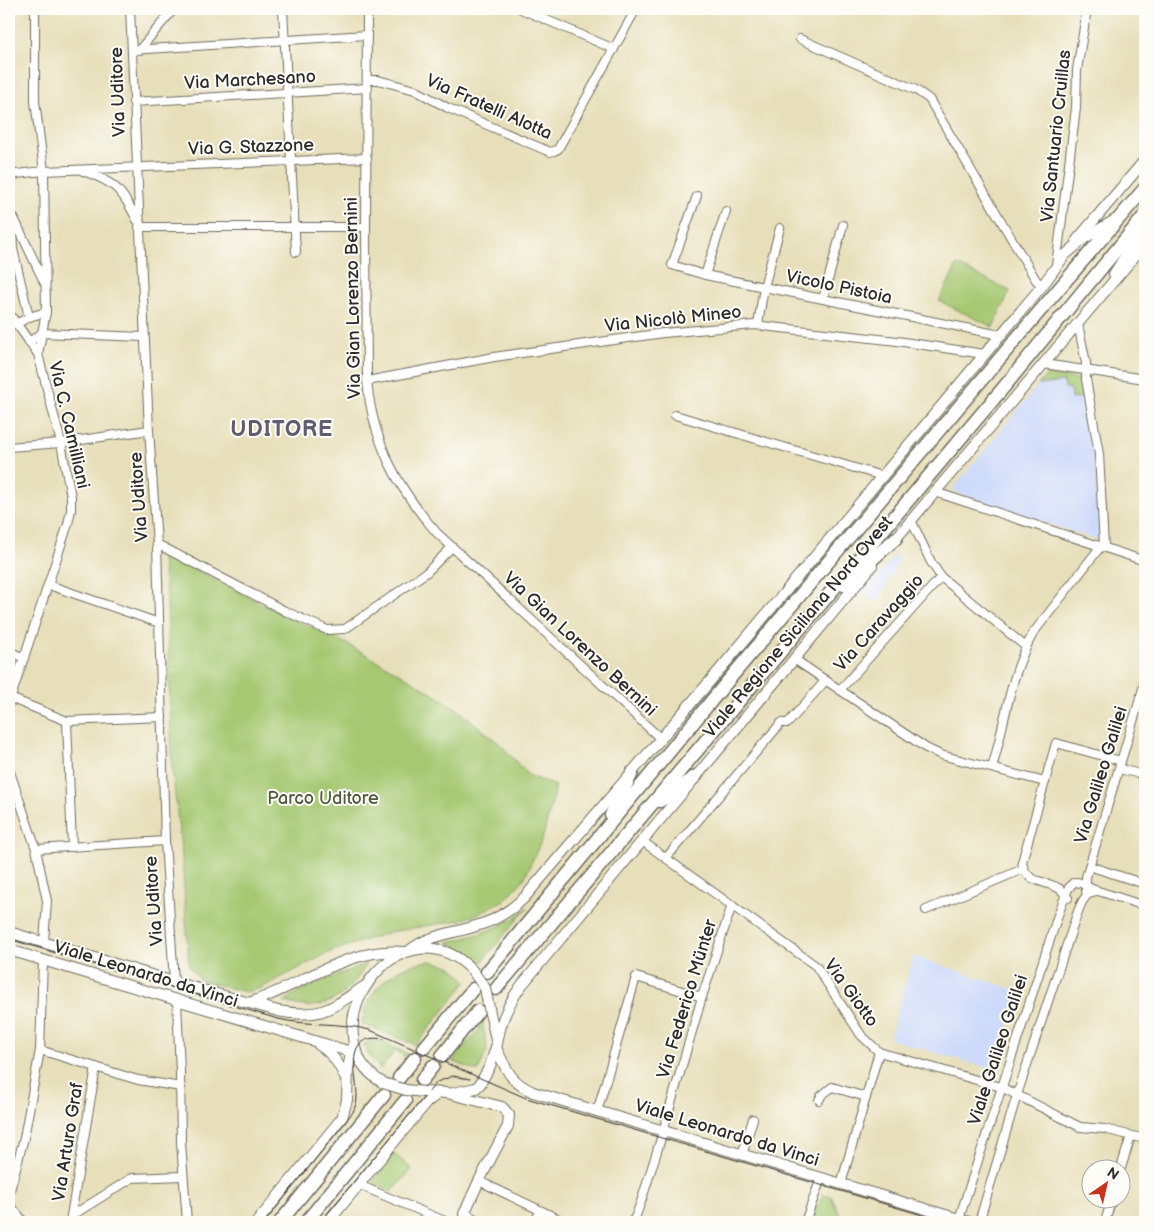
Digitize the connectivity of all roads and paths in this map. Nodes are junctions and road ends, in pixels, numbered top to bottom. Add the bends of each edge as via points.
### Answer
1 (35, 9) edge
2 (130, 9) edge
3 (174, 9) edge
4 (283, 9) edge
5 (367, 9) edge
6 (521, 9) edge
7 (636, 9) edge
8 (1086, 9) edge
9 (367, 35) junction
10 (800, 39) dead end
11 (284, 40) junction
12 (614, 49) junction
13 (135, 50) junction
14 (368, 84) junction
15 (287, 92) junction
16 (134, 102) junction
17 (367, 158) junction
18 (291, 160) junction
19 (1145, 160) edge
20 (136, 167) junction
21 (79, 170) junction
22 (44, 171) junction
23 (9, 178) edge
24 (1145, 188) edge
25 (697, 196) dead end
26 (10, 208) edge
27 (726, 211) dead end
28 (1124, 214) junction
29 (1145, 215) edge
30 (1145, 224) edge
31 (139, 225) junction
32 (843, 225) dead end
33 (295, 227) junction
34 (366, 227) junction
35 (780, 228) dead end
36 (1145, 244) edge
37 (296, 252) dead end
38 (1065, 255) junction
39 (1056, 266) junction
40 (705, 275) junction
41 (46, 285) junction
42 (1042, 286) junction
43 (764, 287) junction
44 (823, 299) junction
45 (1092, 308) junction
46 (46, 312) junction
47 (9, 313) edge
48 (29, 317) junction
49 (16, 324) junction
50 (1078, 324) junction
51 (758, 325) junction
52 (42, 333) junction
53 (1000, 335) junction
54 (144, 336) junction
55 (29, 342) junction
56 (38, 354) junction
57 (984, 354) junction
58 (1044, 364) junction
59 (1087, 370) junction
60 (1145, 379) edge
61 (367, 381) junction
62 (956, 387) junction
63 (675, 415) dead end
64 (951, 417) junction
65 (149, 430) junction
66 (61, 443) junction
67 (9, 447) edge
68 (882, 476) junction
69 (935, 492) junction
70 (911, 520) junction
71 (896, 538) junction
72 (157, 544) junction
73 (452, 547) junction
74 (1103, 547) junction
75 (1145, 561) edge
76 (941, 577) junction
77 (49, 586) junction
78 (159, 623) junction
79 (799, 628) junction
80 (1026, 646) junction
81 (9, 651) edge
82 (24, 658) junction
83 (794, 659) junction
84 (825, 680) junction
85 (1145, 682) edge
86 (840, 690) junction
87 (10, 700) edge
88 (162, 717) junction
89 (67, 721) junction
90 (661, 739) junction
91 (1120, 765) junction
92 (992, 768) junction
93 (9, 769) edge
94 (632, 773) junction
95 (1145, 775) edge
96 (696, 776) junction
97 (1045, 782) junction
98 (647, 810) junction
99 (602, 834) junction
100 (165, 841) junction
101 (642, 841) junction
102 (72, 847) junction
103 (36, 849) junction
104 (666, 858) junction
105 (1089, 866) junction
106 (1023, 869) junction
107 (1145, 884) edge
108 (1082, 886) junction
109 (1056, 887) junction
110 (1097, 891) junction
111 (1067, 895) junction
112 (732, 905) junction
113 (1145, 906) edge
114 (926, 910) dead end
115 (9, 932) edge
116 (44, 942) junction
117 (9, 950) edge
118 (407, 951) junction
119 (43, 960) junction
120 (487, 972) dead end
121 (174, 982) junction
122 (365, 986) junction
123 (473, 989) dead end
124 (496, 989) dead end
125 (702, 998) junction
126 (177, 1000) junction
127 (248, 1003) junction
128 (484, 1012) junction
129 (312, 1041) junction
130 (496, 1046) junction
131 (424, 1048) dead end
132 (40, 1050) junction
133 (879, 1052) junction
134 (354, 1054) junction
135 (442, 1056) dead end
136 (415, 1058) dead end
137 (433, 1066) dead end
138 (96, 1067) junction
139 (399, 1078) dead end
140 (348, 1086) junction
141 (423, 1086) junction
142 (181, 1087) junction
143 (1001, 1087) junction
144 (384, 1089) junction
145 (444, 1093) junction
146 (1017, 1095) junction
147 (866, 1097) junction
148 (819, 1100) dead end
149 (405, 1101) dead end
150 (597, 1112) junction
151 (752, 1119) dead end
152 (663, 1132) junction
153 (1131, 1136) junction
154 (1145, 1139) edge
155 (742, 1155) junction
156 (1124, 1158) edge
157 (183, 1176) junction
158 (821, 1178) junction
159 (479, 1181) junction
160 (841, 1184) junction
161 (359, 1185) junction
162 (9, 1194) edge
163 (9, 1204) edge
164 (1109, 1208) edge
165 (541, 1211) junction
166 (463, 1218) edge
167 (71, 1219) edge
168 (634, 1221) edge
169 (962, 1221) edge
170 (24, 1222) edge
171 (187, 1222) edge
172 (257, 1222) edge
173 (280, 1222) edge
174 (306, 1222) edge
175 (328, 1222) edge
176 (447, 1222) edge
177 (479, 1222) edge
178 (534, 1222) edge
179 (565, 1222) edge
180 (805, 1222) edge
181 (979, 1222) edge
182 (1105, 1222) edge

1 - 22 street via 36,101
2 - 13 street, Via Uditore
3 - 13 street
4 - 11 street
5 - 9 street, Via Gian Lorenzo Bernini
6 - 12 street
7 - 12 street, Via Fratelli Alotta
8 - 39 street, Via Santuario Cruillas
9 - 11 street
9 - 14 street, Via Gian Lorenzo Bernini
10 - 42 street via 916,90 929,99
11 - 13 street
11 - 15 street
12 - 14 street, Via Fratelli Alotta via 554,152 448,108 415,90 378,80
13 - 16 street, Via Uditore
14 - 15 street, Via Marchesano
14 - 17 street, Via Gian Lorenzo Bernini
15 - 16 street, Via Marchesano
15 - 18 street
16 - 20 street, Via Uditore
17 - 18 street, Via G. Stazzone
17 - 34 street, Via Gian Lorenzo Bernini
18 - 20 street, Via G. Stazzone
18 - 33 street
19 - 38 street
20 - 21 street, Via G. Stazzone
20 - 31 street, Via Uditore
21 - 22 street, Via G. Stazzone
21 - 31 street via 105,179 126,198
22 - 23 street, Via G. Stazzone
22 - 41 street
24 - 28 main road, Viale Regione Siciliana Nord Ovest
25 - 40 street, Vicolo Pistoia via 672,265
26 - 41 street
26 - 48 street via 13,249
27 - 40 street
28 - 38 street via 1085,238
28 - 64 main road, Viale Regione Siciliana Nord Ovest
29 - 79 main road, Viale Regione Siciliana Nord Ovest
30 - 45 street
31 - 33 street
31 - 54 street, Via Uditore
32 - 44 street
33 - 34 street
33 - 37 street
34 - 61 street, Via Gian Lorenzo Bernini
35 - 43 street
36 - 45 street, Viale Regione Siciliana Nord Ovest
38 - 39 street
39 - 42 street
40 - 43 street, Vicolo Pistoia
41 - 46 street
42 - 53 street
43 - 44 street, Vicolo Pistoia
43 - 51 street
44 - 53 street, Vicolo Pistoia
45 - 50 street, Viale Regione Siciliana Nord Ovest
46 - 48 street
46 - 52 street
47 - 49 street
48 - 49 street
49 - 55 street
50 - 58 street, Viale Regione Siciliana Nord Ovest
50 - 59 street
51 - 57 street, Via Nicolò Mineo
51 - 61 street, Via Nicolò Mineo via 494,357
52 - 54 street
52 - 55 street
52 - 56 street
53 - 57 street
54 - 65 street, Via Uditore
55 - 56 street
56 - 66 street, Via C. Camilliani
57 - 62 street
58 - 59 street
58 - 69 street, Viale Regione Siciliana Nord Ovest
59 - 60 street
59 - 74 street via 1099,454
61 - 73 street, Via Gian Lorenzo Bernini via 380,444 398,481 422,516
62 - 64 street
62 - 68 street
63 - 68 street
64 - 99 main road, Viale Regione Siciliana Nord Ovest
65 - 66 street
65 - 72 street, Via Uditore
66 - 67 street
66 - 77 street, Via C. Camilliani via 71,510
68 - 90 street
69 - 70 street, Viale Regione Siciliana Nord Ovest
69 - 74 street
70 - 71 street, Viale Regione Siciliana Nord Ovest
70 - 76 street via 930,562
71 - 79 main road
71 - 83 street, Viale Regione Siciliana Nord Ovest
72 - 73 street via 327,630 345,629 428,572
72 - 78 street, Via Uditore
73 - 90 street, Via Gian Lorenzo Bernini
74 - 75 street
74 - 80 street
76 - 80 street
76 - 86 street, Via Caravaggio
77 - 78 street
77 - 82 street, Via C. Camilliani
78 - 88 street, Via Uditore
79 - 98 main road, Viale Regione Siciliana Nord Ovest
80 - 92 street via 1015,671
81 - 82 street
82 - 87 street, Via C. Camilliani
83 - 84 street
83 - 96 street, Viale Regione Siciliana Nord Ovest
84 - 86 street
84 - 104 street via 788,722 781,723
85 - 91 street, Via Galileo Galilei
86 - 92 street via 926,748
87 - 89 street
88 - 89 street
88 - 100 street, Via Uditore
89 - 102 street
90 - 94 street
91 - 95 street
91 - 97 street via 1056,744
91 - 105 street, Via Galileo Galilei
92 - 97 street
93 - 103 street
94 - 99 main road
94 - 118 street via 536,886 512,908 485,923 423,941
96 - 98 main road
96 - 101 street, Viale Regione Siciliana Nord Ovest
97 - 106 street via 1023,858
98 - 124 main road, Viale Regione Siciliana Nord Ovest
99 - 120 main road, Viale Regione Siciliana Nord Ovest
100 - 102 street
100 - 121 street, Via Uditore
101 - 104 street, Via Giotto
101 - 130 street, Viale Regione Siciliana Nord Ovest via 513,997 502,1019
102 - 103 street
103 - 116 street via 47,901
104 - 112 street, Via Giotto
105 - 107 street
105 - 108 street, Via Galileo Galilei
106 - 109 street via 1032,878
106 - 114 street
108 - 109 street
108 - 110 street
108 - 110 street via 1090,893
108 - 111 street, Viale Galileo Galilei
108 - 111 street via 1078,904 1072,903
108 - 146 street, Viale Galileo Galilei via 1076,917
109 - 111 street
110 - 113 street
111 - 143 street, Viale Galileo Galilei
112 - 125 street, Via Federico Münter
112 - 133 street, Via Giotto via 816,966 861,1035
115 - 116 street, Viale Leonardo da Vinci
116 - 121 street, Viale Leonardo da Vinci
117 - 119 street, Viale Leonardo da Vinci
118 - 122 street via 379,969
118 - 127 street via 360,956
118 - 128 street, bridge via 440,951 456,957 472,970 484,988
119 - 126 street, Viale Leonardo da Vinci
119 - 132 street
121 - 127 street, Viale Leonardo da Vinci
122 - 127 street, Viale Leonardo da Vinci via 328,1010 308,1015
122 - 134 street via 353,1021
123 - 131 main road
125 - 150 street via 636,977
125 - 152 street, Via Federico Münter
126 - 129 street, Viale Leonardo da Vinci
126 - 142 street
128 - 130 street
128 - 135 main road
129 - 134 street, Viale Leonardo da Vinci
129 - 140 street via 332,1056
130 - 145 street via 490,1066 478,1086 464,1092
130 - 150 street, Viale Leonardo da Vinci via 509,1074 521,1086
132 - 138 street
132 - 162 street via 24,1138
133 - 143 street, Via Giotto
133 - 147 street
134 - 140 street via 348,1068
134 - 144 street
136 - 139 main road
137 - 141 main road
138 - 142 street via 138,1080
138 - 167 street, Via Arturo Graf
140 - 172 street via 342,1118
141 - 144 street, bridge via 406,1090
141 - 145 street
142 - 157 street
143 - 146 street, Via Giotto
143 - 169 street, Viale Galileo Galilei
144 - 173 main road
145 - 159 street via 502,1107 508,1112 510,1122
145 - 161 street via 427,1102
146 - 153 street, Via Giotto via 1080,1127
146 - 181 street, Viale Galileo Galilei
147 - 148 street via 832,1087
147 - 160 street
149 - 174 main road
150 - 152 street, Viale Leonardo da Vinci
151 - 155 street
152 - 155 street, Viale Leonardo da Vinci
152 - 168 street, Via Federico Münter
153 - 154 street, Via Giotto
153 - 156 street
155 - 158 street, Viale Leonardo da Vinci
157 - 167 street via 132,1178
157 - 171 street
158 - 160 street, Viale Leonardo da Vinci
158 - 180 street
159 - 165 street
159 - 166 street
160 - 169 street, Viale Leonardo da Vinci
161 - 175 street
161 - 176 street
163 - 170 street
164 - 182 street
165 - 178 street
165 - 179 street
166 - 177 street

